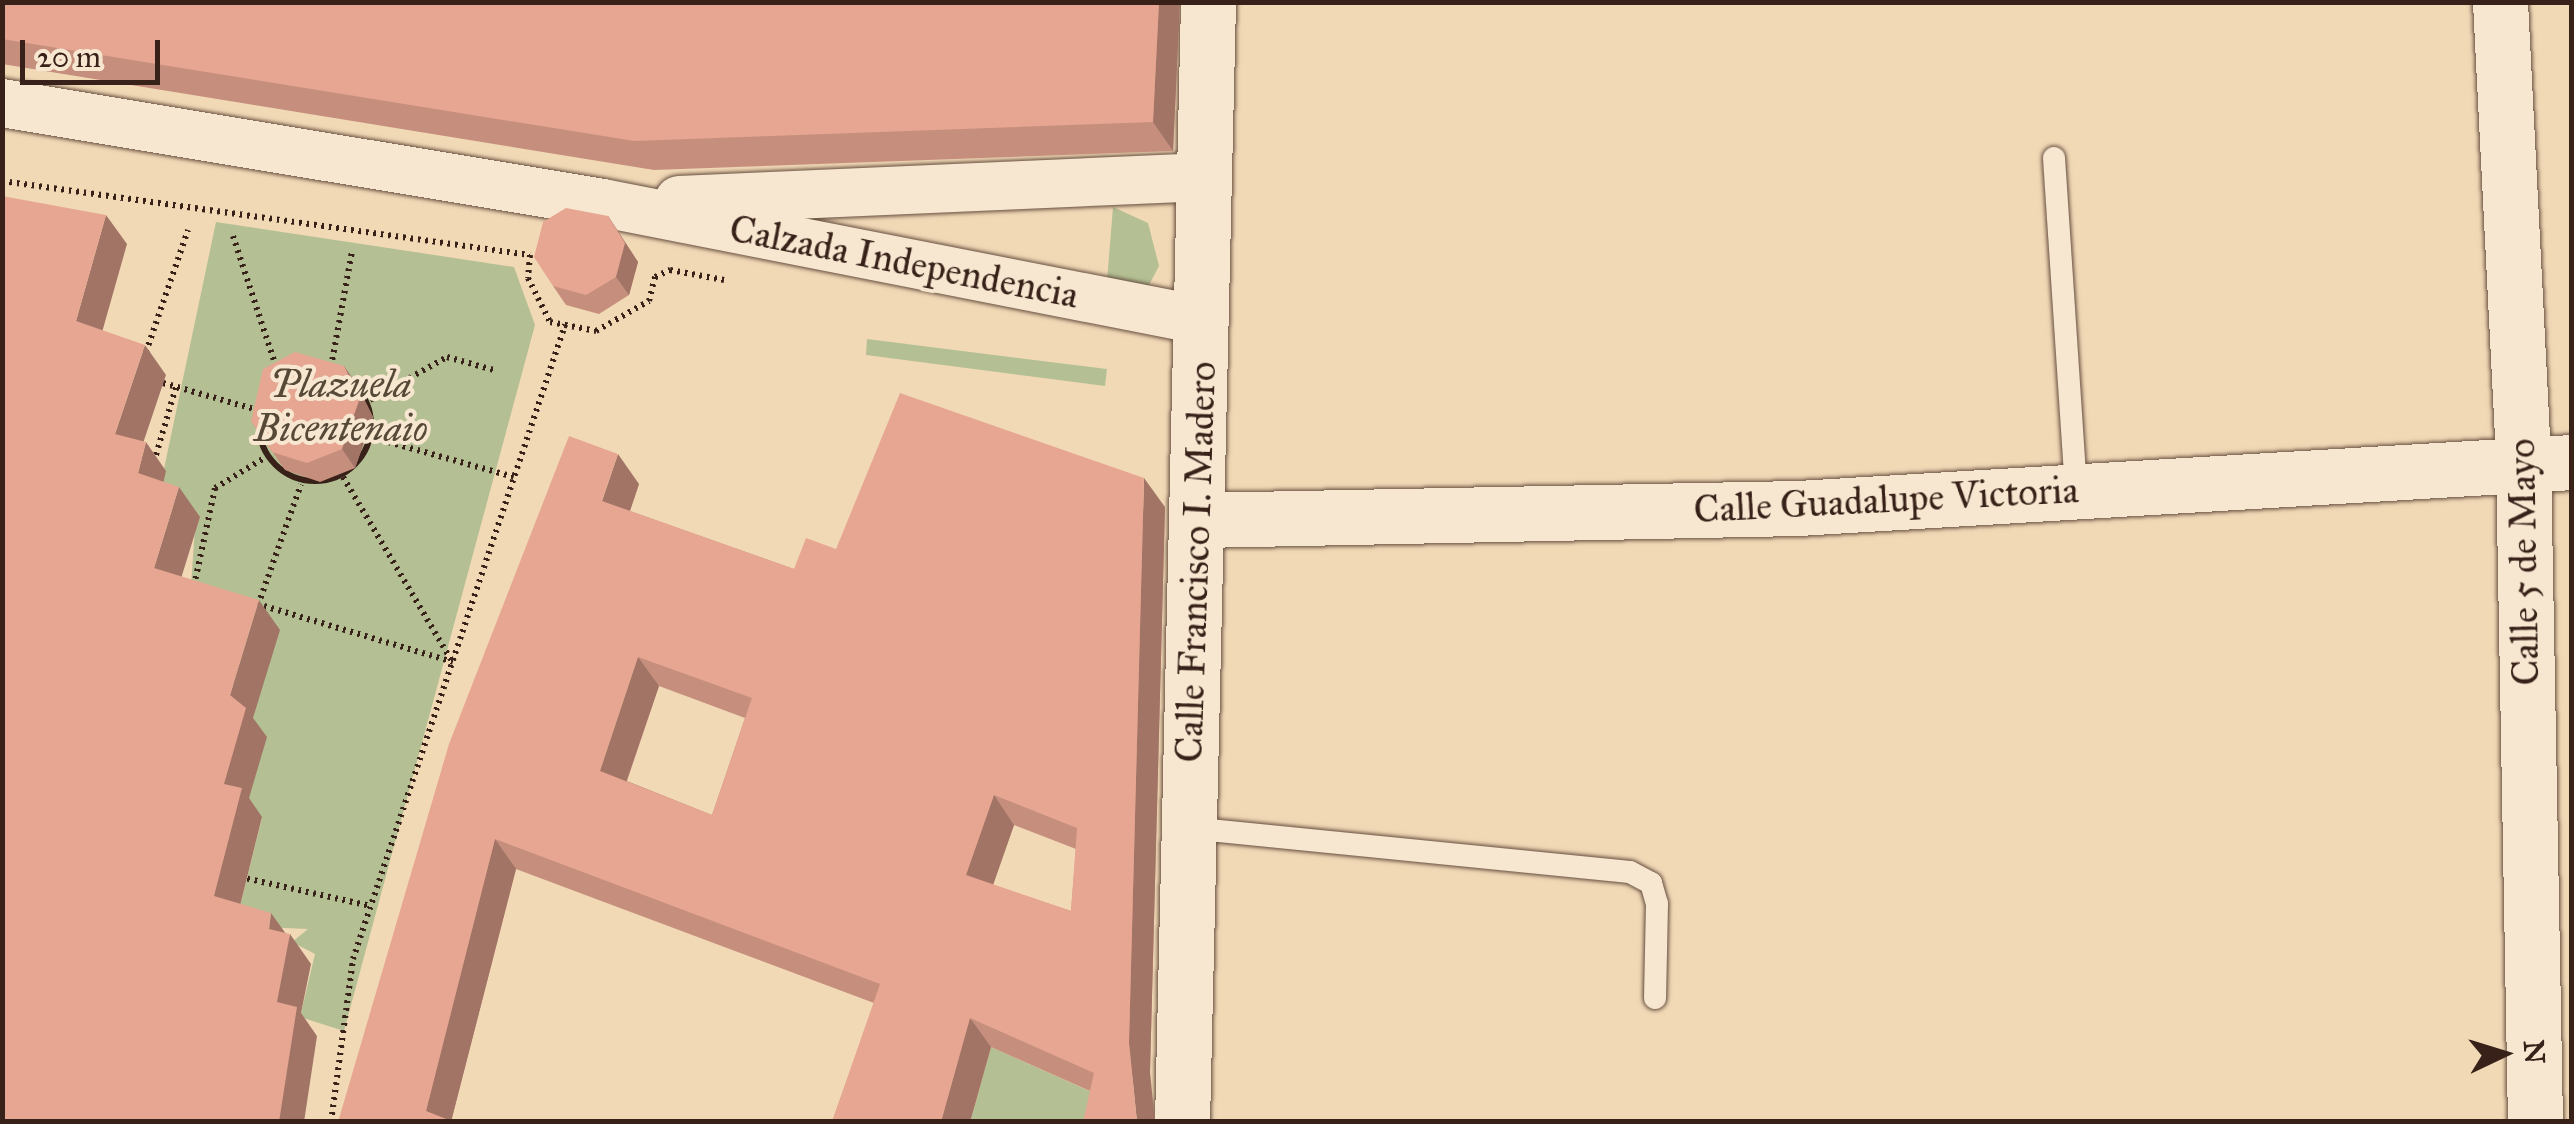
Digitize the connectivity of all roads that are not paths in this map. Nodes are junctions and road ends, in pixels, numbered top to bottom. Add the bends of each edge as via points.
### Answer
1 (1208, 2) edge
2 (2500, 2) edge
3 (2, 103) edge
4 (2054, 158) dead end
5 (1205, 177) junction
6 (603, 203) junction
7 (1205, 320) junction
8 (2547, 462) edge
9 (2076, 490) junction
10 (1200, 520) junction
11 (1186, 828) junction
12 (1655, 998) dead end
13 (1182, 1122) edge
14 (2535, 1122) edge

1 - 5 main road, Calle Francisco I. Madero
2 - 8 main road, Calle 5 de Mayo
3 - 6 street, Calzada Independencia
4 - 9 lane
5 - 6 street, Calzada Independencia
5 - 7 main road, Calle Francisco I. Madero
6 - 7 street, Calzada Independencia
7 - 10 main road, Calle Francisco I. Madero
8 - 9 main road, Calle Guadalupe Victoria
8 - 14 main road, Calle 5 de Mayo
9 - 10 main road, Calle Guadalupe Victoria via 1798,508
10 - 11 main road, Calle Francisco I. Madero
11 - 12 lane via 1630,872 1651,883 1657,904
11 - 13 main road, Calle Francisco I. Madero

